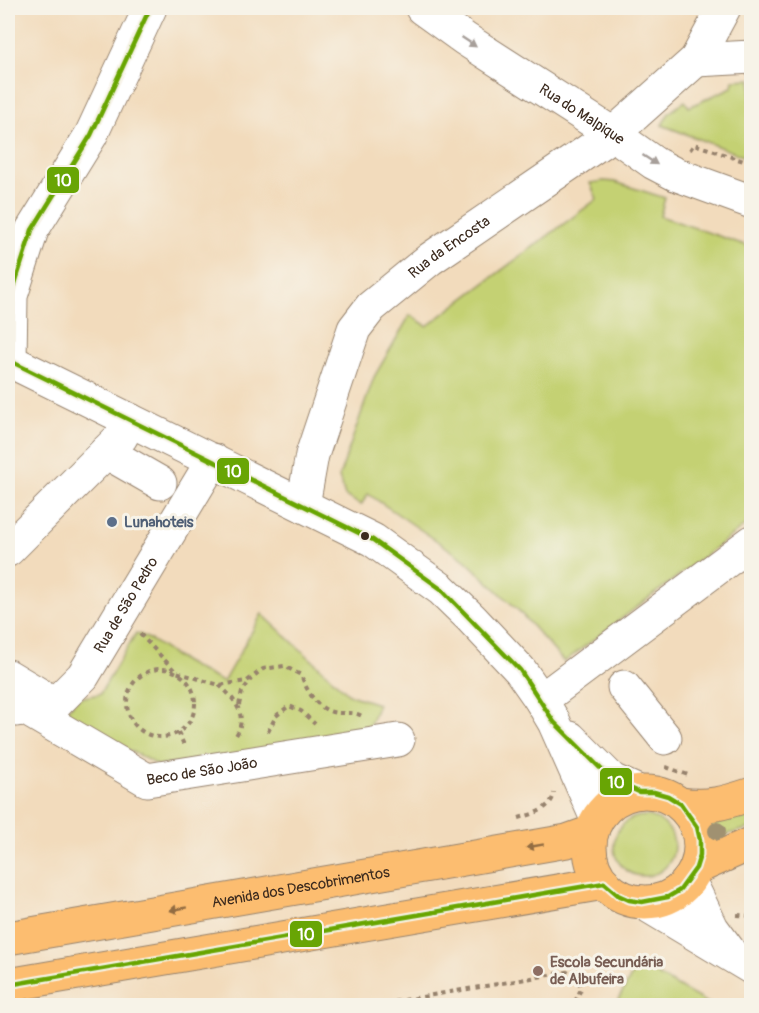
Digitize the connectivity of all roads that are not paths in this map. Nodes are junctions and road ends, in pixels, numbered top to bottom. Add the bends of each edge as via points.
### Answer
1 (150, 8) edge
2 (422, 8) edge
3 (724, 8) edge
4 (752, 57) edge
5 (696, 60) junction
6 (613, 134) junction
7 (752, 202) edge
8 (9, 361) edge
9 (130, 420) junction
10 (106, 452) junction
11 (213, 460) junction
12 (160, 483) dead end
13 (303, 505) junction
14 (752, 542) edge
15 (8, 550) edge
16 (8, 676) edge
17 (624, 687) dead end
18 (29, 708) edge
19 (547, 711) junction
20 (665, 738) dead end
21 (398, 740) road end
22 (639, 792) junction
23 (752, 794) edge
24 (681, 804) junction
25 (595, 825) junction
26 (752, 843) edge
27 (692, 874) junction
28 (604, 883) junction
29 (642, 902) junction
30 (8, 938) edge
31 (742, 961) edge
32 (8, 985) edge

1 - 8 street via 91,135 32,230 11,296
2 -> 6 street, Rua do Malpique
3 - 5 street, Rua da Encosta
4 - 5 street
5 - 6 street, Rua da Encosta
6 -> 7 street, Rua do Malpique via 675,174
6 - 13 street, Rua da Encosta via 430,259 371,307 354,329 312,455
8 - 9 street
9 - 10 street
9 - 11 street
10 - 12 street
10 - 15 street
11 - 13 street
11 - 18 street, Rua de São Pedro via 83,676
13 - 19 street via 373,540 441,590 520,670
14 - 19 street
16 - 18 street, Beco de São João
17 - 20 street
18 - 21 street, Beco de São João via 147,780
19 - 22 street via 612,780
19 - 25 street
22 - 24 main road via 661,794
22 - 25 main road via 622,796 608,806
23 - 24 main road via 719,805
24 - 27 main road via 697,827 700,840
25 - 28 main road via 590,850 594,868
25 -> 30 main road, Avenida dos Descobrimentos via 567,841
26 - 27 main road
27 - 29 main road via 680,890 668,897
27 - 31 street via 712,928
28 - 29 main road via 618,895
28 - 32 main road
29 - 31 street

